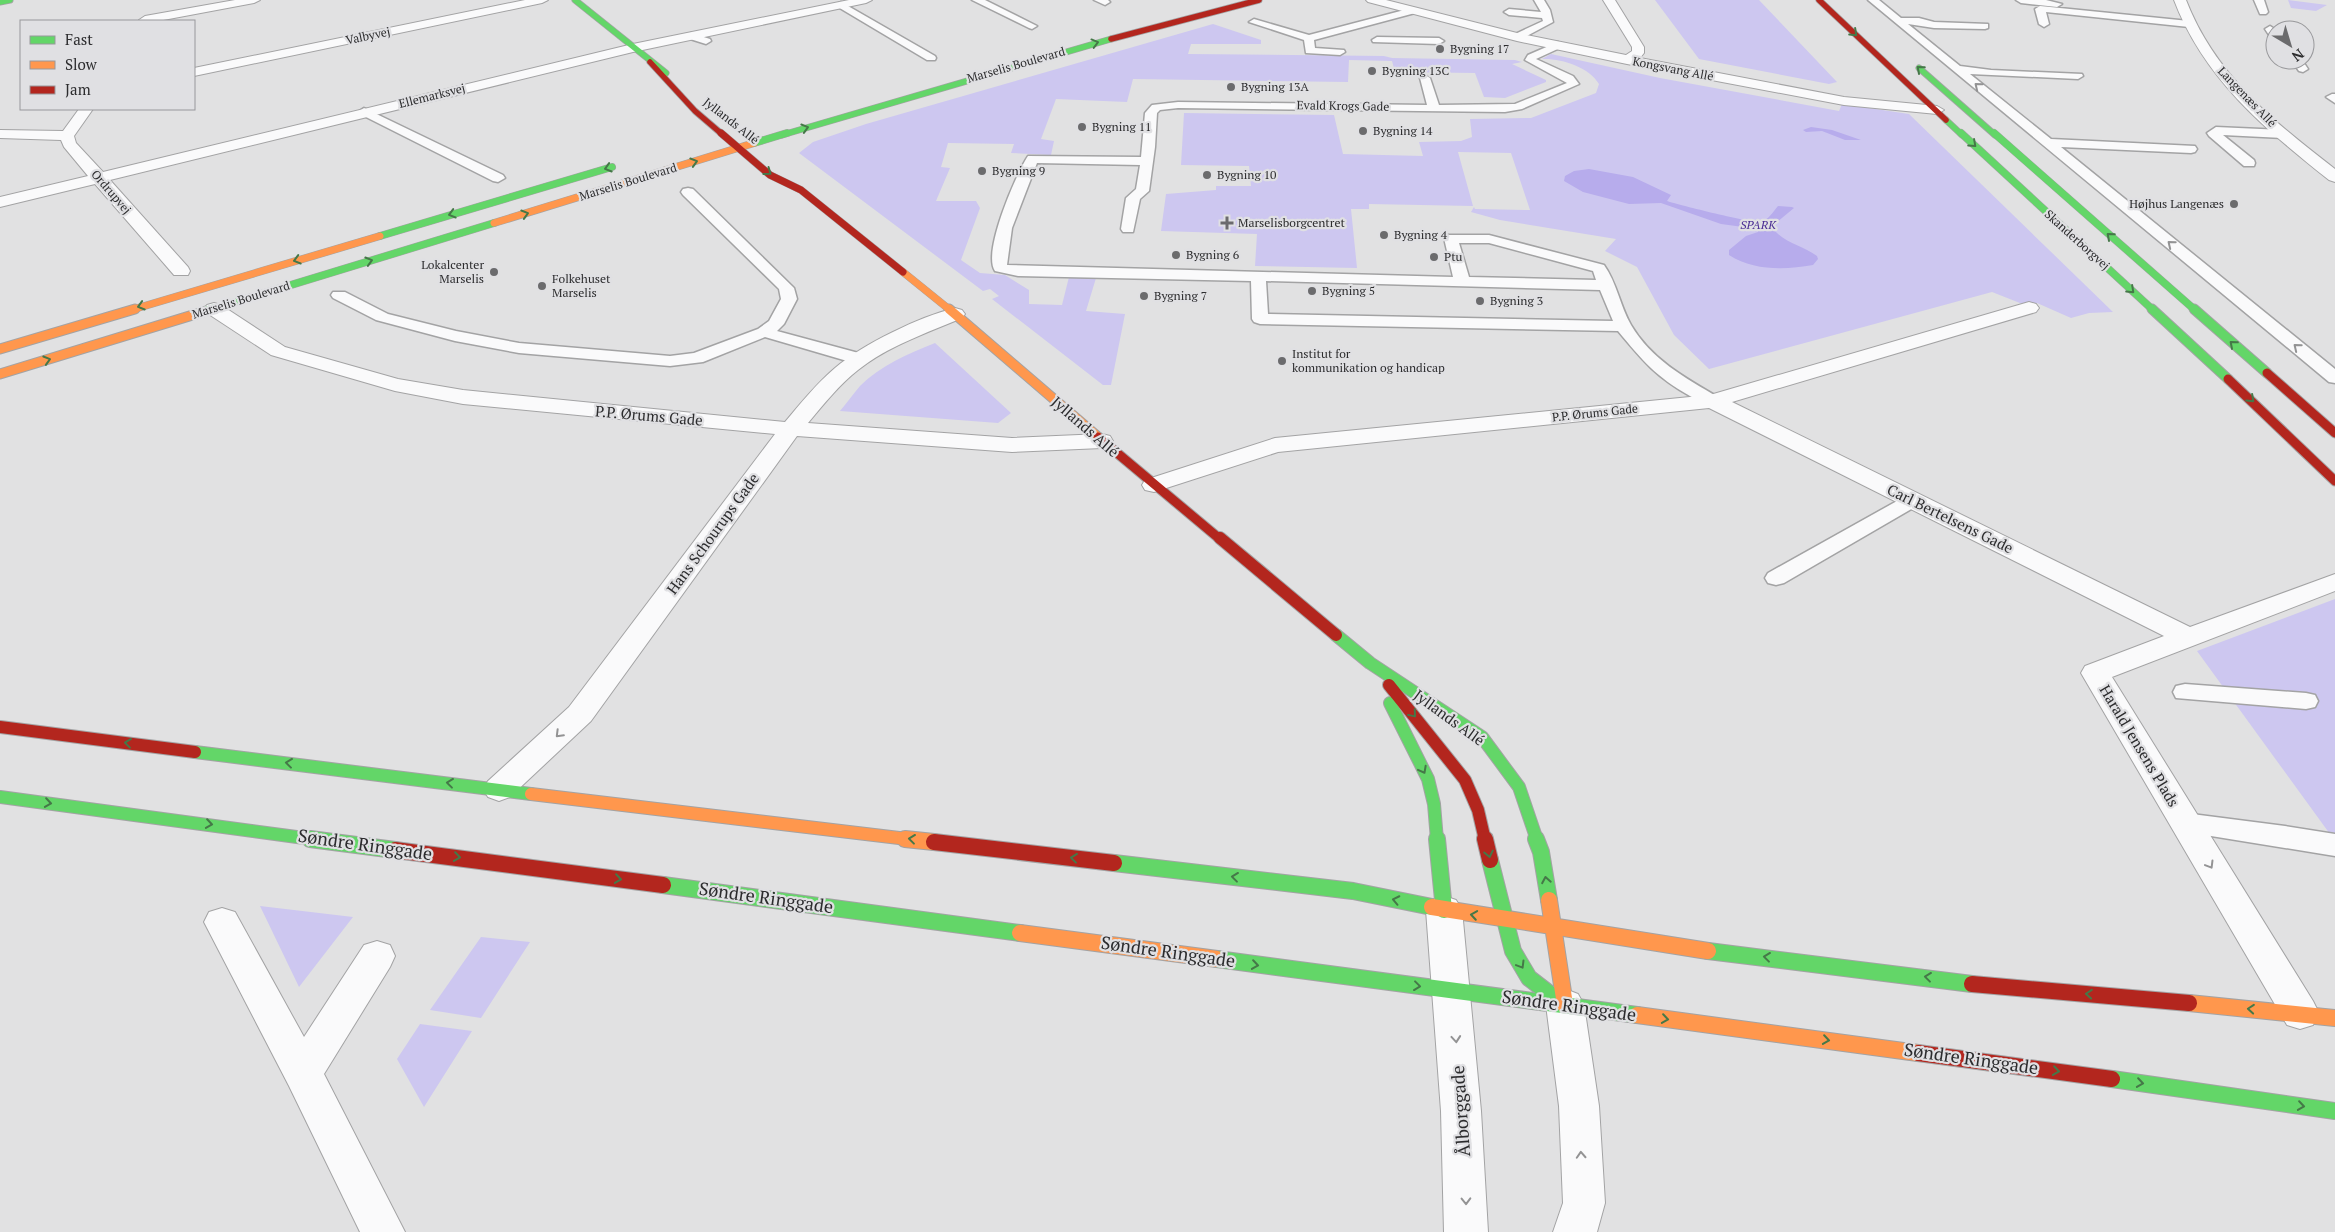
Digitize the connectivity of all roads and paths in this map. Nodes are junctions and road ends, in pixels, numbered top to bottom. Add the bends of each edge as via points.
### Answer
1 (10, 0) edge
2 (254, 0) edge
3 (542, 0) edge
4 (576, 0) edge
5 (863, 0) edge
6 (977, 0) edge
7 (1259, 0) edge
8 (1372, 0) edge
9 (1539, 0) edge
10 (1609, 0) edge
11 (1819, 0) edge
12 (1873, 0) edge
13 (2021, 0) edge
14 (2180, 0) edge
15 (2259, 0) edge
16 (0, 2) edge
17 (841, 5) junction
18 (154, 7) dead end
19 (1412, 11) junction
20 (1509, 12) dead end
21 (2263, 12) dead end
22 (1547, 16) junction
23 (145, 20) edge
24 (2187, 20) junction
25 (1898, 21) junction
26 (1254, 22) dead end
27 (1361, 24) junction
28 (2044, 24) dead end
29 (1032, 26) dead end
30 (1985, 26) dead end
31 (691, 36) junction
32 (1517, 37) junction
33 (1309, 38) junction
34 (706, 41) dead end
35 (1438, 41) dead end
36 (1558, 45) junction
37 (632, 48) junction
38 (1340, 52) dead end
39 (931, 58) dead end
40 (1907, 58) dead end
41 (1626, 60) junction
42 (650, 62) junction
43 (1957, 69) junction
44 (195, 72) edge
45 (2078, 76) dead end
46 (1425, 78) dead end
47 (691, 90) dead end
48 (1434, 108) junction
49 (85, 110) edge
50 (1937, 110) junction
51 (364, 112) junction
52 (2029, 128) junction
53 (2049, 128) dead end
54 (735, 130) dead end
55 (748, 133) dead end
56 (0, 134) edge
57 (722, 134) junction
58 (2283, 134) junction
59 (67, 136) junction
60 (704, 140) dead end
61 (759, 142) junction
62 (2048, 143) junction
63 (738, 148) junction
64 (2191, 149) dead end
65 (770, 151) dead end
66 (1146, 161) junction
67 (625, 163) dead end
68 (2249, 163) dead end
69 (97, 176) junction
70 (795, 176) dead end
71 (2335, 177) edge
72 (498, 178) dead end
73 (801, 190) junction
74 (688, 192) dead end
75 (0, 202) edge
76 (1128, 229) dead end
77 (181, 271) dead end
78 (1258, 276) junction
79 (1462, 281) junction
80 (1606, 285) junction
81 (339, 294) dead end
82 (2029, 308) dead end
83 (214, 309) junction
84 (955, 314) junction
85 (1623, 326) junction
86 (764, 332) junction
87 (0, 348) edge
88 (860, 359) junction
89 (0, 374) edge
90 (2335, 378) edge
91 (1712, 401) junction
92 (791, 429) junction
93 (2335, 434) edge
94 (1102, 441) junction
95 (2335, 481) edge
96 (1154, 485) junction
97 (1913, 500) junction
98 (1776, 578) dead end
99 (2335, 582) edge
100 (2188, 637) junction
101 (1370, 663) junction
102 (2185, 692) dead end
103 (2306, 701) dead end
104 (0, 727) edge
105 (499, 790) junction
106 (0, 797) edge
107 (2184, 823) junction
108 (2335, 845) edge
109 (1444, 910) junction
110 (1505, 920) junction
111 (222, 922) dead end
112 (1554, 928) junction
113 (377, 956) dead end
114 (1451, 990) junction
115 (1564, 1006) junction
116 (2300, 1013) junction
117 (2335, 1018) edge
118 (303, 1073) junction
119 (2335, 1111) edge
120 (383, 1232) edge
121 (1466, 1232) edge
122 (1575, 1232) edge

1 - 16 street
2 - 23 street
3 - 44 street, Valbyvej
4 - 37 street, Jyllands Allé
5 - 17 street, Ellemarksvej
6 - 29 lane
61 -> 7 street, Marselis Boulevard via 1061,52
8 - 19 street, Kongsvang Allé
9 - 22 lane
10 - 41 street via 1638,47 1638,52
11 -> 50 street, Skanderborgvej
12 - 25 lane
13 - 24 lane
14 - 24 street, Langenæs Allé
15 - 21 lane
17 - 31 street, Ellemarksvej
17 - 39 lane
18 - 23 street
19 - 27 lane, Kongsvang Allé
19 - 32 street, Kongsvang Allé
20 - 22 lane
22 - 32 lane via 1548,22
24 - 28 lane via 2040,9
24 - 58 street, Langenæs Allé via 2204,51 2253,107
25 - 30 lane
25 - 43 lane
26 - 33 lane
27 - 33 lane, Kongsvang Allé
27 - 35 lane via 1380,28 1378,44
31 - 34 lane
31 - 37 street, Ellemarksvej
32 - 36 street, Kongsvang Allé
33 - 38 lane via 1310,51
36 - 41 street, Kongsvang Allé
36 - 48 lane, Evald Krogs Gade via 1530,60 1569,78 1573,84 1518,107
37 - 42 street, Jyllands Allé
37 - 51 street, Ellemarksvej
93 -> 40 street, Skanderborgvej
41 - 50 street, Kongsvang Allé via 1844,101
42 - 47 street, Jyllands Allé
42 - 57 street, Jyllands Allé via 695,111
43 - 45 lane
52 -> 43 lane
46 - 48 lane
48 - 66 lane, Evald Krogs Gade via 1156,107 1151,113 1150,147
49 - 59 street
50 -> 95 street, Skanderborgvej via 2254,402
51 - 69 street, Ellemarksvej
51 - 72 lane
52 - 53 lane
52 - 62 lane
54 - 57 street
55 - 61 street, Jyllands Allé
56 - 59 street
57 - 60 street
57 - 63 street, Jyllands Allé
58 - 68 lane via 2213,133
58 - 71 street, Langenæs Allé
59 - 69 street, Ordrupvej via 69,144
61 - 63 street, Marselis Boulevard
61 - 65 street, Jyllands Allé
62 - 64 lane
90 -> 62 lane
63 -> 73 street, Jyllands Allé via 770,175
83 -> 63 street, Marselis Boulevard
66 - 76 lane, Evald Krogs Gade via 1142,191 1133,198
66 - 78 lane via 1032,160 1012,207 998,259 1000,268
67 -> 87 street, Marselis Boulevard
69 - 75 street, Ellemarksvej
69 - 77 street, Ordrupvej
70 - 73 street, Jyllands Allé
73 - 84 street, Jyllands Allé
74 - 86 lane via 786,288 789,300 776,324
78 - 79 lane
78 - 85 lane via 1260,319
79 - 80 lane
79 - 80 lane via 1451,238 1489,238 1599,268
80 - 85 lane
81 - 86 lane via 382,317 455,336 519,348 652,360 697,358
82 - 91 street, P.P. Ørums Gade
89 -> 83 street, Marselis Boulevard
83 - 92 street, P.P. Ørums Gade via 278,351 395,385 463,397
84 - 88 street, Hans Schourups Gade
84 - 94 street, Jyllands Allé
85 - 91 lane via 1648,358 1670,377
86 - 88 lane
88 - 92 street, Hans Schourups Gade via 826,389
91 - 96 street, P.P. Ørums Gade via 1275,445
91 - 97 street, Carl Bertelsens Gade
92 - 94 street, P.P. Ørums Gade via 1012,445
92 -> 105 street, Hans Schourups Gade via 580,714
94 - 96 street, Jyllands Allé
96 - 101 street, Jyllands Allé
97 - 98 lane
97 - 100 street, Carl Bertelsens Gade
99 - 100 street, Harald Jensens Plads
100 - 107 street, Harald Jensens Plads via 2095,673
101 -> 109 street, Jyllands Allé via 1428,779 1434,804
101 -> 110 street via 1465,780 1478,810
112 -> 101 street, Jyllands Allé via 1541,852 1531,819 1519,787 1501,761 1482,737
102 - 103 lane
105 -> 104 street
109 -> 105 street via 1353,891
106 -> 114 street, Søndre Ringgade
107 - 108 lane
107 -> 116 street, Harald Jensens Plads
110 -> 109 street
109 - 114 street, Ålborggade
110 - 112 street
110 -> 115 street via 1513,951 1529,978
111 - 118 street
112 - 115 street, Jyllands Allé
116 -> 112 street via 1994,986
113 - 118 street
114 - 115 street, Søndre Ringgade
114 -> 121 street, Ålborggade via 1464,1147
115 -> 119 street, Søndre Ringgade
122 -> 115 street via 1584,1204 1578,1106
116 - 117 street
118 - 120 street

